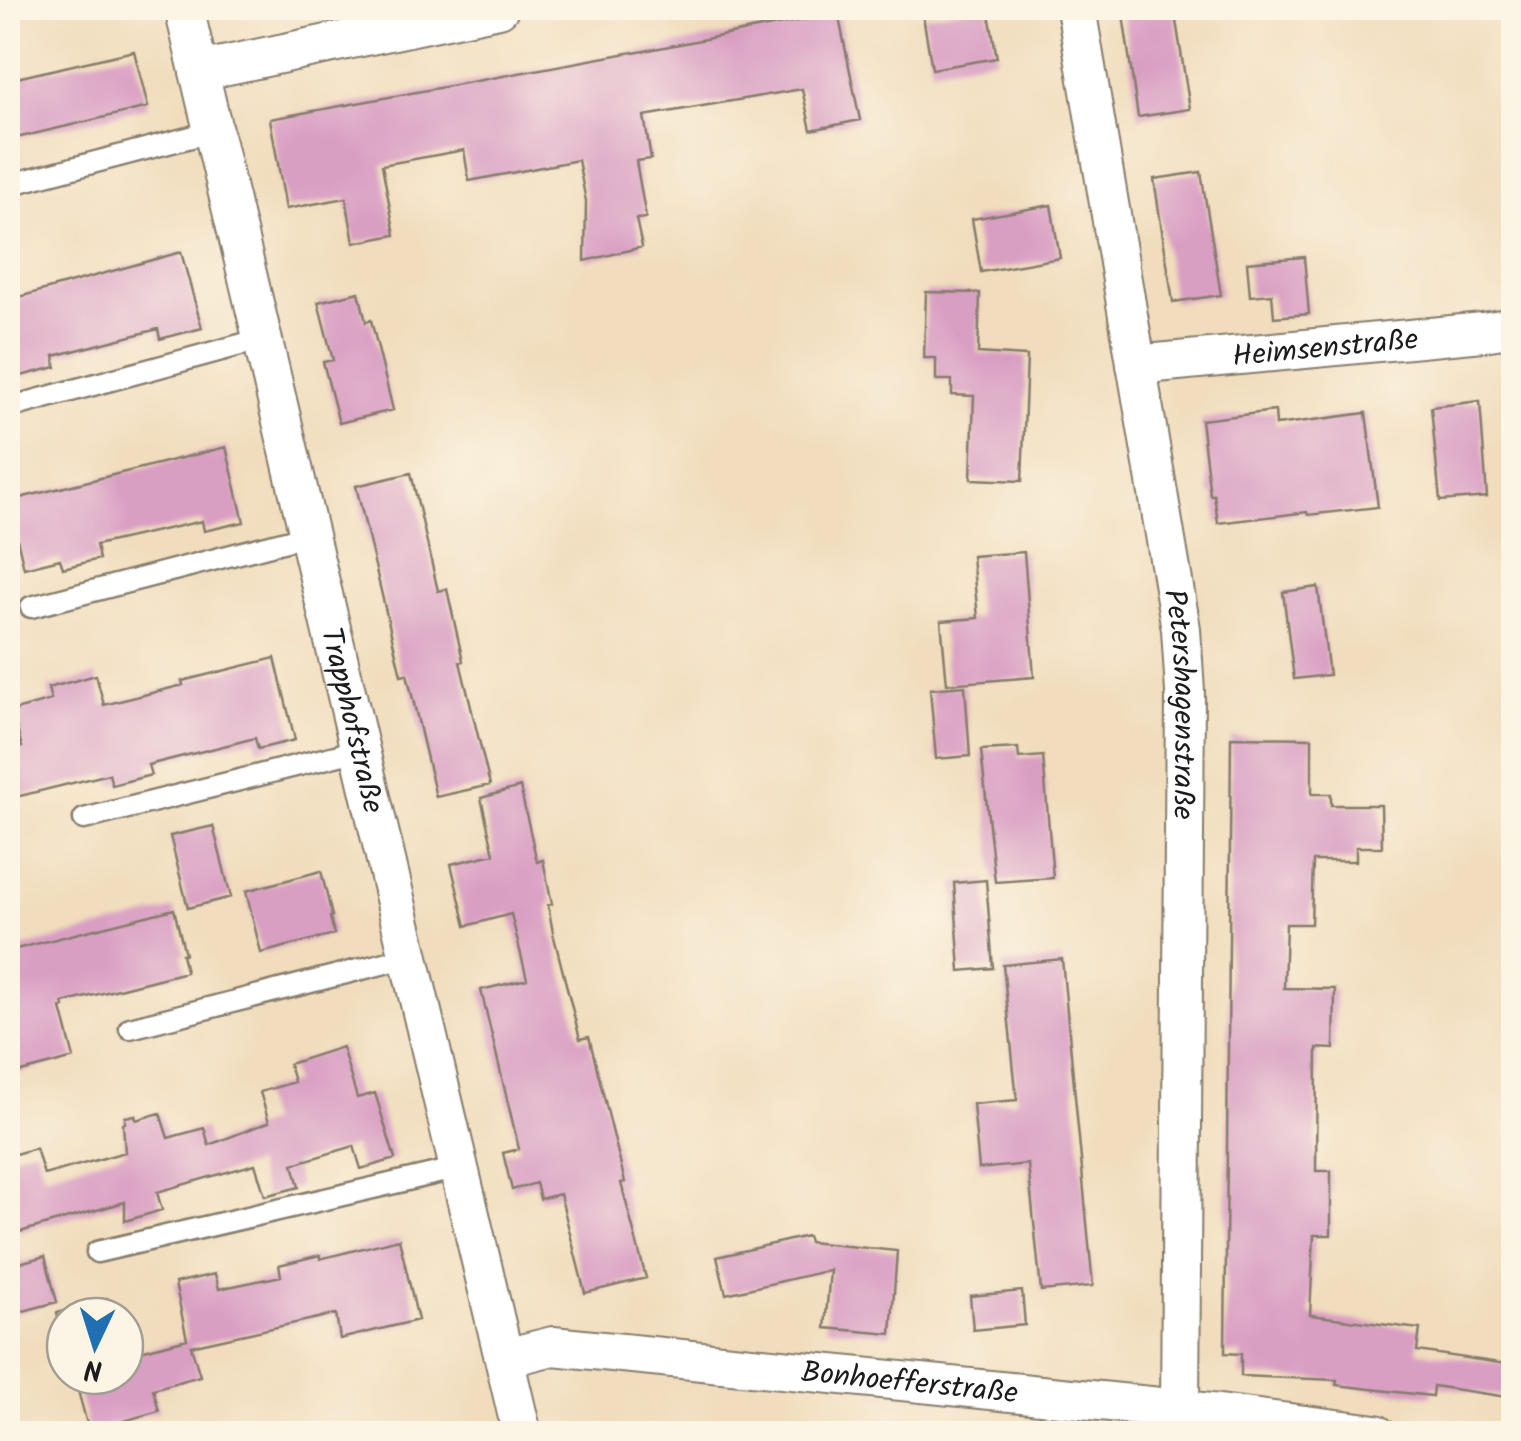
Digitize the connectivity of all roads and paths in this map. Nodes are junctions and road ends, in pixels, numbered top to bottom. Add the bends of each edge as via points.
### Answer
1 (184, 8) edge
2 (499, 8) edge
3 (1076, 8) edge
4 (199, 71) junction
5 (214, 131) junction
6 (8, 184) edge
7 (1514, 326) edge
8 (262, 339) junction
9 (1136, 365) junction
10 (8, 408) edge
11 (309, 536) junction
12 (31, 606) dead end
13 (360, 750) junction
14 (84, 819) dead end
15 (408, 957) junction
16 (130, 1028) dead end
17 (459, 1168) junction
18 (97, 1252) dead end
19 (504, 1358) junction
20 (1180, 1409) junction
21 (522, 1434) edge
22 (1376, 1434) edge

1 - 4 street, Trapphofstraße
2 - 4 street
3 - 9 street, Petershagenstraße
4 - 5 street, Trapphofstraße
5 - 6 lane
5 - 8 street, Trapphofstraße
7 - 9 street, Heimsenstraße
8 - 10 lane
8 - 11 street, Trapphofstraße
9 - 20 street, Petershagenstraße via 1181,628 1185,692
11 - 12 lane
11 - 13 street, Trapphofstraße
13 - 14 lane
13 - 15 street, Trapphofstraße
15 - 16 lane
15 - 17 street, Trapphofstraße
17 - 18 lane
17 - 19 street, Trapphofstraße
19 - 20 street, Bonhoefferstraße via 552,1346
19 - 21 street, Trapphofstraße
20 - 22 street, Bonhoefferstraße

